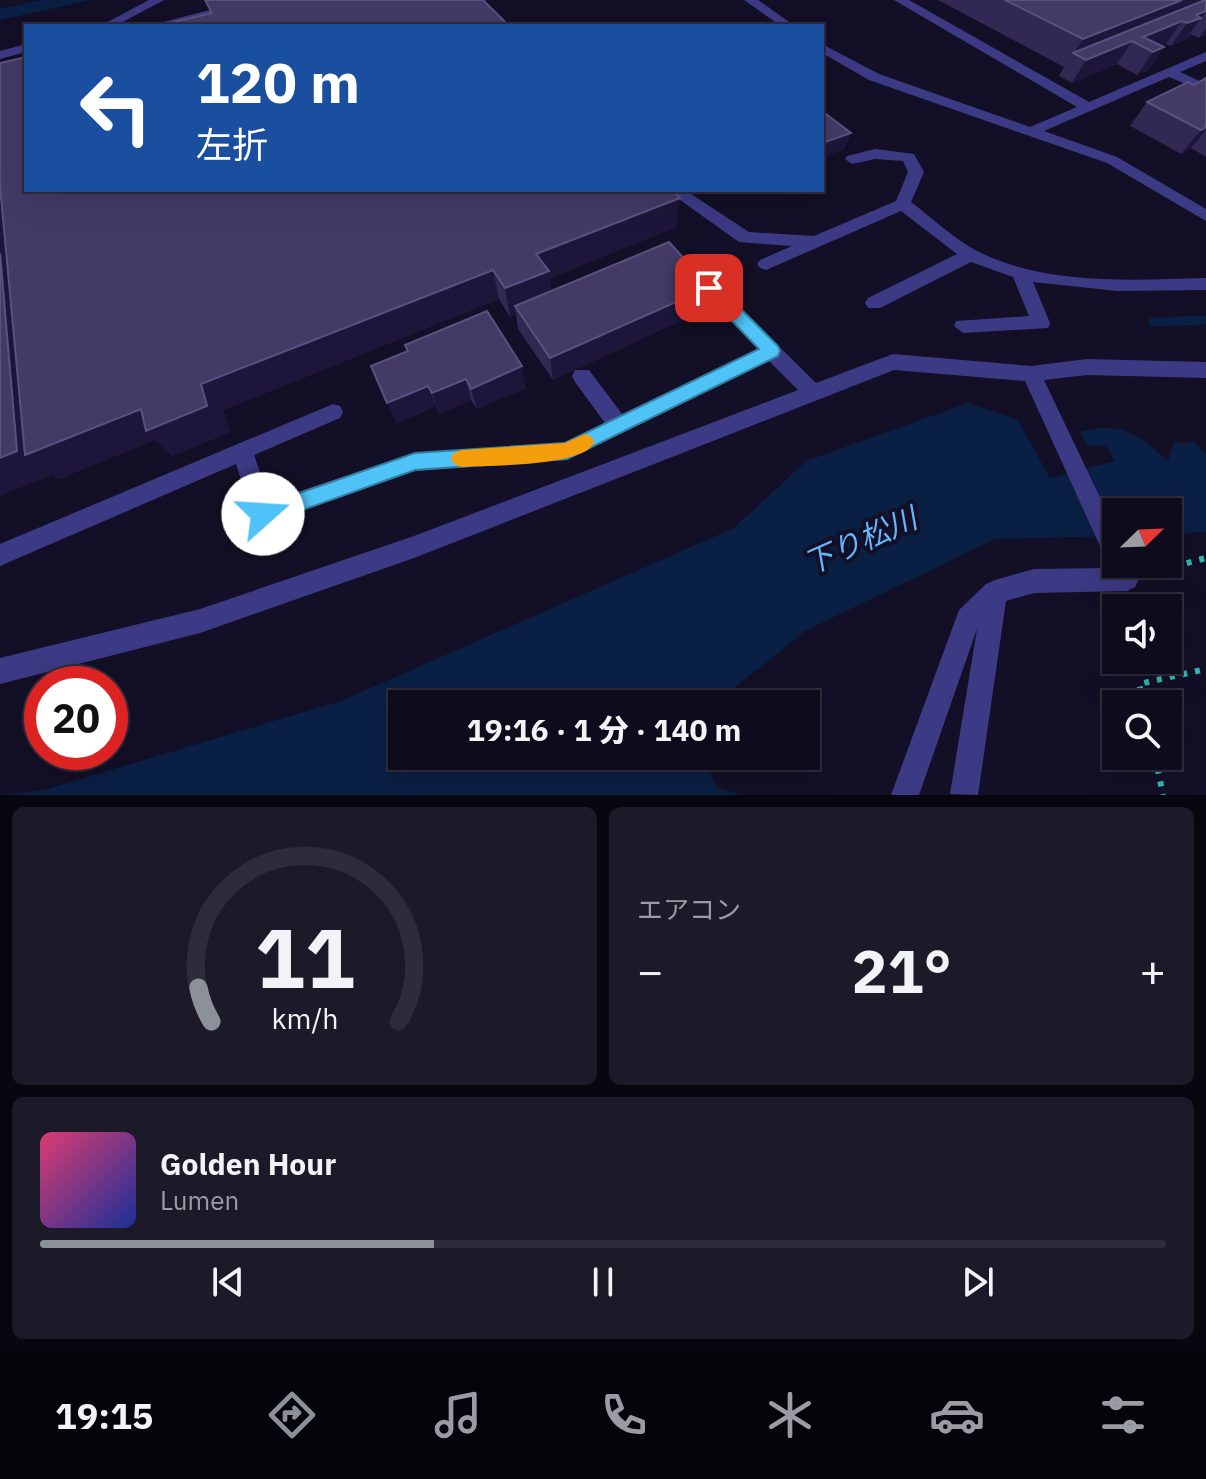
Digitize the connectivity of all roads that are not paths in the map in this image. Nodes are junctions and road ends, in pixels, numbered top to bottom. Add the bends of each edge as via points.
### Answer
1 (158, 0) edge
2 (263, 0) edge
3 (750, 0) edge
4 (900, 0) edge
5 (110, 24) edge
6 (162, 24) edge
7 (786, 24) edge
8 (24, 49) edge
9 (824, 49) edge
10 (0, 55) edge
11 (24, 56) edge
12 (1206, 56) edge
13 (0, 62) edge
14 (1169, 72) junction
15 (1206, 89) edge
16 (1088, 107) junction
17 (1030, 132) junction
18 (852, 159) dead end
19 (677, 192) edge
20 (902, 204) junction
21 (1206, 216) edge
22 (819, 242) junction
23 (970, 255) junction
24 (678, 256) edge
25 (766, 264) dead end
26 (1021, 275) junction
27 (1206, 284) edge
28 (874, 303) dead end
29 (963, 326) dead end
30 (772, 351) junction
31 (1206, 370) edge
32 (582, 376) dead end
33 (1035, 383) junction
34 (813, 393) junction
35 (333, 412) dead end
36 (619, 426) junction
37 (243, 453) junction
38 (1102, 526) edge
39 (0, 555) edge
40 (1102, 572) edge
41 (995, 592) junction
42 (0, 671) edge
43 (964, 794) edge
44 (905, 795) edge

1 - 5 street
2 - 6 street
3 - 7 street
4 - 16 street
8 - 10 street
9 - 17 street via 874,77
11 - 13 street
12 - 14 street
14 - 15 street
14 - 16 street
16 - 17 street
17 - 21 street via 1112,160
18 - 20 street via 875,154 909,157 916,172
19 - 22 street via 745,238
20 - 22 street
20 - 23 street
22 - 25 street
23 - 26 street
23 - 28 street
24 - 30 street
26 - 27 street via 1138,286
26 - 29 street via 1041,323
30 - 34 street
30 - 36 street
31 - 33 street via 1087,367
32 - 36 street
33 - 34 street via 893,362
33 - 38 street
34 - 42 street via 414,547 200,621
35 - 37 street
36 - 37 street via 567,451 415,462 263,514
37 - 39 street
40 - 41 street
41 - 43 street
41 - 44 street via 968,619

